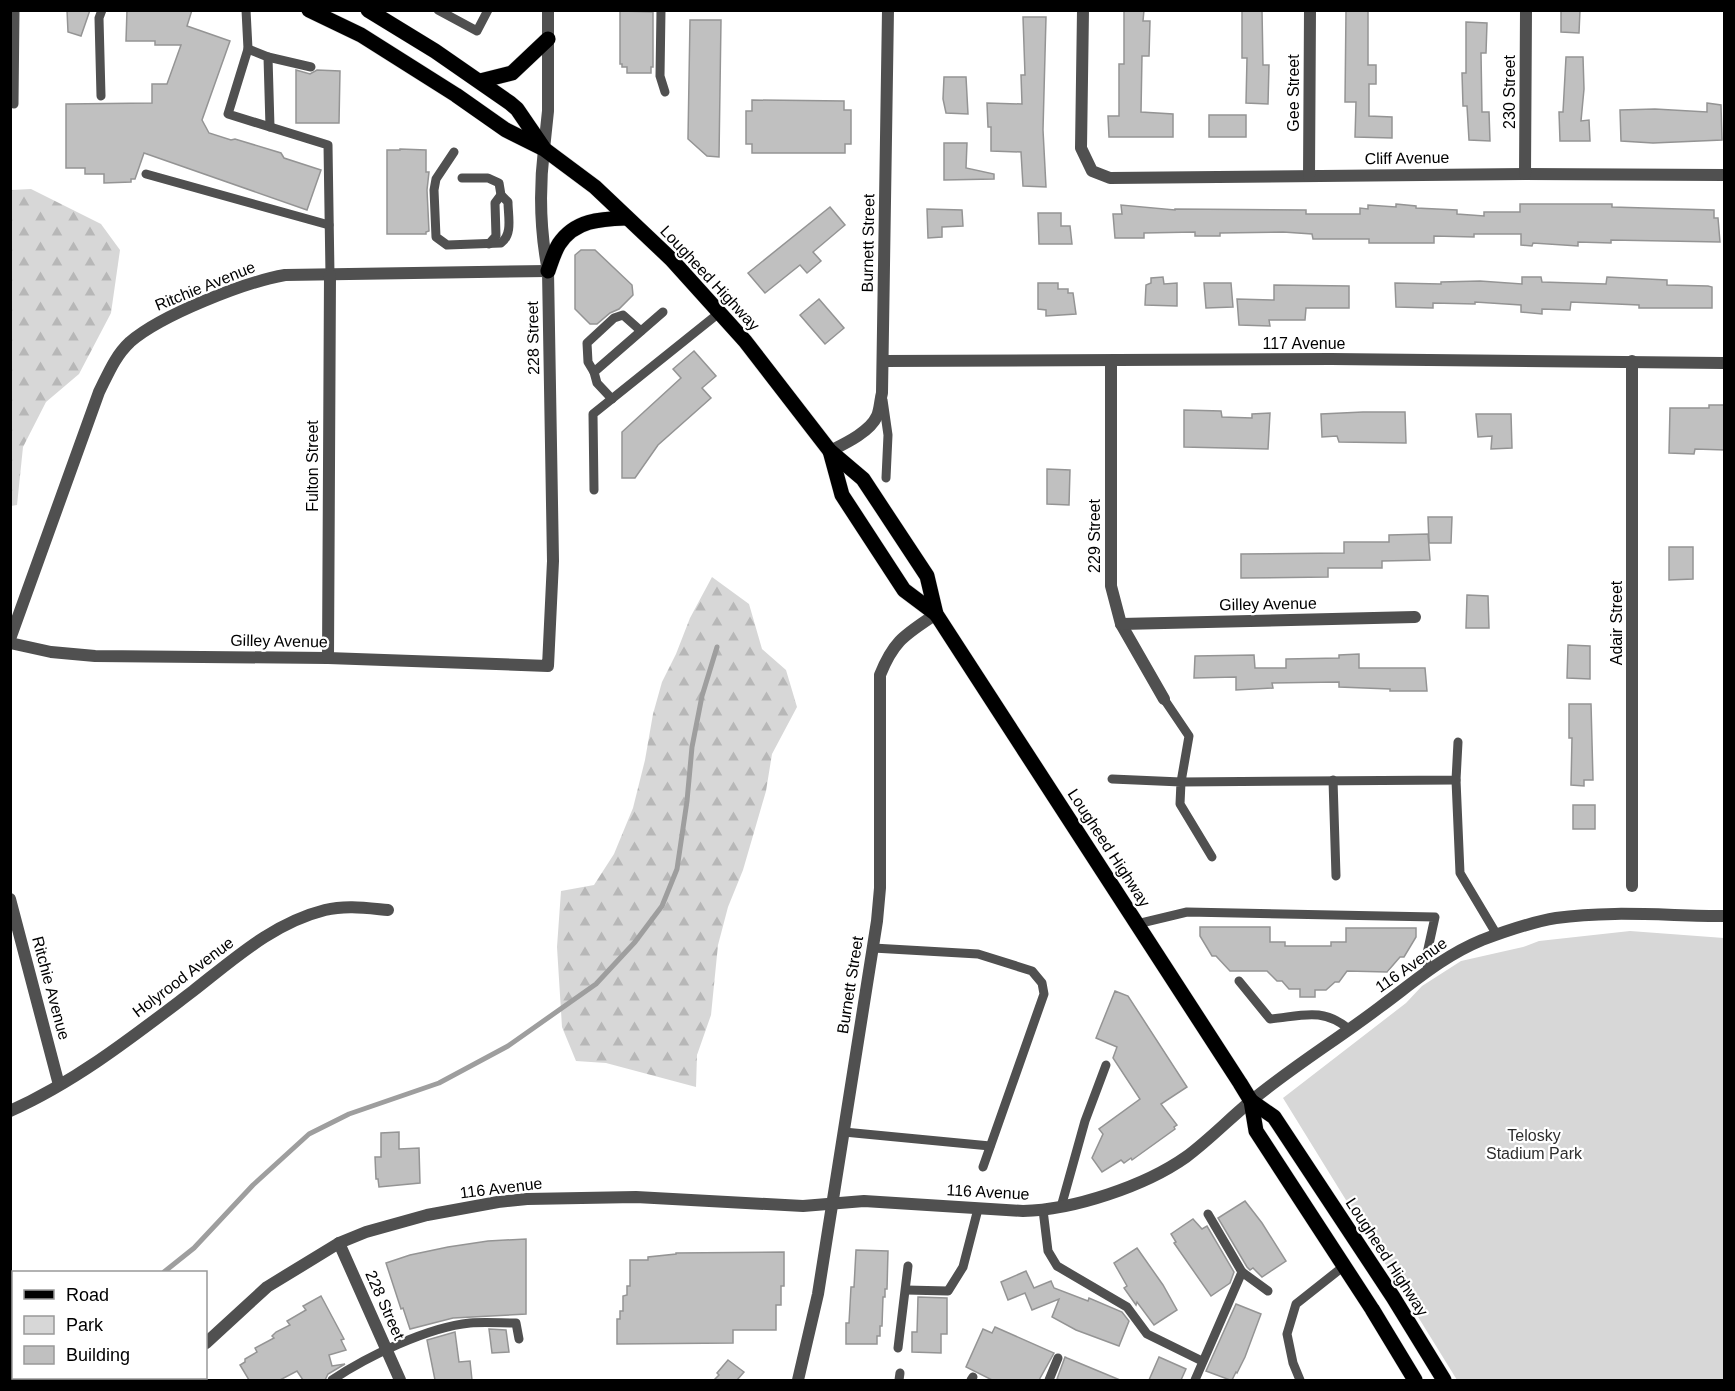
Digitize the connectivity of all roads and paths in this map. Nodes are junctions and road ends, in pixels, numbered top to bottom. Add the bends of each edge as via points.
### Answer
1 (15, 10) edge
2 (102, 10) edge
3 (246, 10) edge
4 (309, 10) edge
5 (368, 10) edge
6 (438, 10) edge
7 (488, 10) edge
8 (548, 10) edge
9 (661, 10) edge
10 (888, 10) edge
11 (1083, 10) edge
12 (1310, 10) edge
13 (1526, 10) edge
14 (548, 39) junction
15 (248, 49) junction
16 (268, 57) junction
17 (311, 67) dead end
18 (480, 81) junction
19 (665, 92) dead end
20 (101, 96) dead end
21 (14, 104) dead end
22 (270, 127) junction
23 (544, 149) junction
24 (454, 152) dead end
25 (146, 174) dead end
26 (1525, 174) junction
27 (1309, 176) junction
28 (1725, 176) edge
29 (462, 178) dead end
30 (626, 218) junction
31 (329, 225) junction
32 (548, 271) junction
33 (330, 275) junction
34 (663, 312) dead end
35 (719, 313) junction
36 (641, 331) junction
37 (884, 361) junction
38 (1111, 361) junction
39 (1632, 361) junction
40 (1725, 363) edge
41 (594, 372) junction
42 (882, 393) junction
43 (612, 399) junction
44 (830, 452) junction
45 (886, 478) dead end
46 (594, 490) dead end
47 (936, 614) junction
48 (1415, 617) dead end
49 (1121, 624) junction
50 (10, 641) edge
51 (328, 658) junction
52 (548, 666) joint
53 (1164, 699) joint
54 (1458, 742) dead end
55 (1112, 779) dead end
56 (1333, 780) junction
57 (1456, 780) junction
58 (1181, 782) junction
59 (1212, 857) dead end
60 (1336, 876) dead end
61 (1632, 886) dead end
62 (10, 899) edge
63 (388, 910) dead end
64 (1725, 916) edge
65 (1137, 924) junction
66 (1497, 935) junction
67 (873, 948) junction
68 (1428, 969) junction
69 (1239, 981) dead end
70 (1349, 1029) junction
71 (1106, 1065) dead end
72 (59, 1085) junction
73 (1251, 1101) junction
74 (10, 1111) edge
75 (844, 1132) junction
76 (990, 1146) junction
77 (983, 1167) dead end
78 (833, 1204) junction
79 (1061, 1207) junction
80 (978, 1209) junction
81 (1043, 1210) junction
82 (1208, 1214) dead end
83 (339, 1243) junction
84 (908, 1266) dead end
85 (1344, 1266) junction
86 (1242, 1272) junction
87 (906, 1290) junction
88 (1268, 1291) dead end
89 (519, 1339) dead end
90 (207, 1342) edge
91 (898, 1348) dead end
92 (387, 1351) junction
93 (1058, 1358) dead end
94 (1203, 1360) junction
95 (332, 1380) edge
96 (400, 1380) edge
97 (798, 1380) edge
98 (1048, 1380) edge
99 (1195, 1380) edge
100 (1300, 1380) edge
101 (1415, 1380) edge
102 (1444, 1380) edge

1 - 21 lane
2 - 20 lane
3 - 15 lane
4 - 23 main road, Lougheed Highway via 387,50 506,130
5 - 18 main road, Lougheed Highway
6 - 7 lane via 477,31
8 - 14 street, 228 Street
9 - 19 lane via 660,75
10 - 37 street, Burnett Street
11 - 27 street, Cliff Avenue via 1080,148 1092,171 1110,178
12 - 27 street, Gee Street
13 - 26 street, 230 Street
14 - 18 main road via 512,73
14 - 23 street, 228 Street
15 - 16 lane
15 - 22 lane via 228,114
16 - 17 lane
16 - 22 lane
18 - 23 main road, Lougheed Highway via 518,109
22 - 31 lane via 328,145
23 - 30 main road, Lougheed Highway via 595,187
23 - 32 street, 228 Street via 540,203
24 - 29 lane via 436,179 435,237 447,245 505,241 509,232 508,202 501,195 501,187 494,179
25 - 31 lane
26 - 27 street, Cliff Avenue
26 - 28 street, Cliff Avenue
30 - 32 main road via 594,219 576,226 558,245
30 - 35 main road, Lougheed Highway via 671,259
31 - 33 lane
32 - 33 street, Ritchie Avenue
32 - 52 street, 228 Street via 553,561
33 - 50 street, Ritchie Avenue via 264,278 152,326 113,361
33 - 51 street, Fulton Street
34 - 36 lane
35 - 43 lane
35 - 44 main road, Lougheed Highway
36 - 41 lane
36 - 41 lane via 624,315 614,318 587,343 588,362
37 - 38 street, 117 Avenue
37 - 42 street, Burnett Street
38 - 39 street, 117 Avenue
38 - 49 street, 229 Street via 1111,586
39 - 40 street, 117 Avenue
39 - 61 street, Adair Street
41 - 43 lane via 597,382
42 - 44 street, Burnett Street via 874,421 854,439
42 - 45 lane via 888,435
43 - 46 lane via 593,414
44 - 47 main road, Lougheed Highway via 863,479 886,512 927,576
44 - 47 main road, Lougheed Highway via 842,495 857,519 904,590
47 - 65 main road, Lougheed Highway
47 - 67 street, Burnett Street via 905,635 889,653 880,675 880,888
48 - 49 street, Gilley Avenue
49 - 53 street, 229 Street
50 - 51 street, Gilley Avenue via 51,652 95,656
51 - 52 street, Gilley Avenue
53 - 58 lane via 1189,736
54 - 57 lane
55 - 58 lane
56 - 57 lane
56 - 58 lane
56 - 60 lane
57 - 66 lane via 1460,873
58 - 59 lane via 1180,804
62 - 72 street, Ritchie Avenue
63 - 72 street, Holyrood Avenue via 339,907 276,930 105,1057
64 - 66 street, 116 Avenue via 1571,916
65 - 68 lane via 1187,912 1435,917 1426,958
65 - 73 main road, Lougheed Highway
66 - 68 street, 116 Avenue
67 - 75 street, Burnett Street
67 - 76 lane via 978,954 1032,971 1042,983 1044,994
68 - 70 street, 116 Avenue
69 - 70 lane via 1270,1018 1323,1014
70 - 73 street, 116 Avenue
71 - 79 lane via 1085,1121
72 - 74 street, Holyrood Avenue
73 - 79 street, 116 Avenue via 1185,1158 1140,1181
73 - 85 main road, Lougheed Highway via 1256,1131
73 - 102 main road, Lougheed Highway via 1274,1116
75 - 76 lane
75 - 78 street, Burnett Street
76 - 77 lane
78 - 80 street, 116 Avenue via 864,1201
78 - 83 street, 116 Avenue via 803,1206 636,1197 527,1199 427,1215
78 - 97 street, Burnett Street
79 - 81 street, 116 Avenue
80 - 81 street, 116 Avenue
80 - 87 lane via 963,1267 948,1291
81 - 94 lane via 1048,1251 1057,1266 1127,1307 1147,1334
82 - 86 lane
83 - 90 street, 116 Avenue via 267,1287
83 - 92 street, 228 Street
84 - 87 lane
85 - 100 lane via 1296,1304 1287,1335
85 - 101 main road, Lougheed Highway
86 - 88 lane
86 - 94 lane
87 - 91 lane
89 - 92 lane via 516,1323 469,1323 428,1333
92 - 95 lane
92 - 96 street, 228 Street
93 - 98 lane
94 - 99 lane

